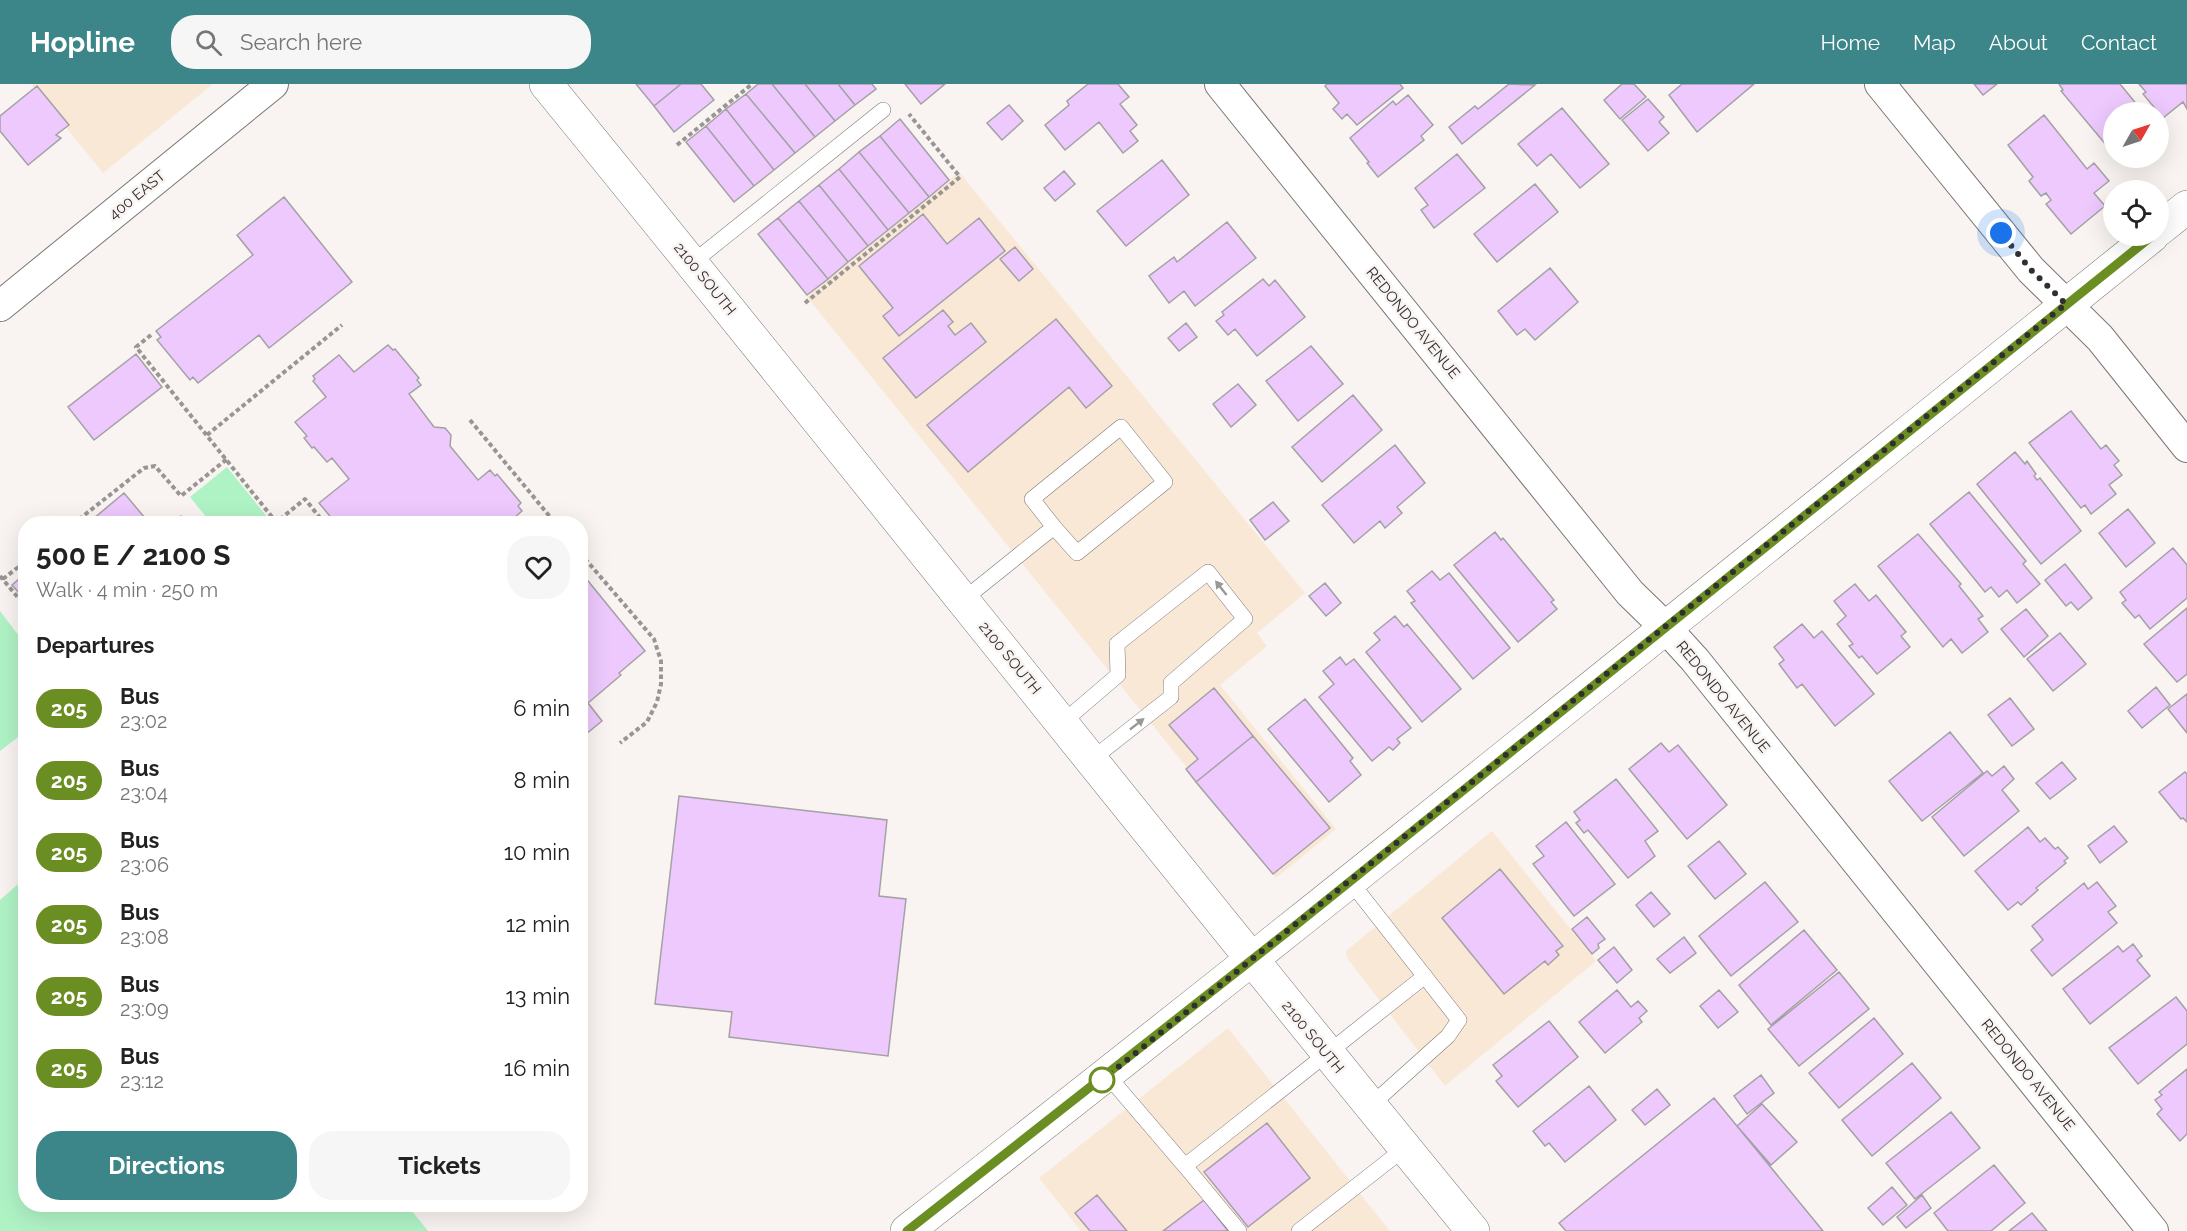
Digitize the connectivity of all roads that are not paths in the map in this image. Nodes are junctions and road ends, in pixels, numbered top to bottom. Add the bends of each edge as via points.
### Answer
1 (273, 84) edge
2 (546, 84) edge
3 (1220, 84) edge
4 (1880, 84) edge
5 (883, 110) dead end
6 (2187, 207) edge
7 (2169, 221) edge
8 (2139, 246) edge
9 (692, 263) junction
10 (2066, 304) junction
11 (0, 306) edge
12 (2187, 447) edge
13 (1054, 527) junction
14 (963, 600) junction
15 (1665, 627) junction
16 (1062, 723) junction
17 (1091, 760) junction
18 (1350, 881) junction
19 (1252, 960) junction
20 (1425, 975) junction
21 (1327, 1054) junction
22 (1108, 1076) junction
23 (1370, 1106) junction
24 (1405, 1148) junction
25 (1185, 1166) junction
26 (908, 1231) edge
27 (1239, 1231) edge
28 (1299, 1231) edge
29 (1473, 1231) edge
30 (2153, 1231) edge

1 - 11 street, 400 EAST
2 - 9 street, 2100 SOUTH
3 - 15 street, REDONDO AVENUE via 1630,592
4 - 10 street via 2031,270
5 - 9 lane
6 - 7 street
8 - 10 street
9 - 14 street, 2100 SOUTH
10 - 12 street via 2100,338
10 - 15 street
13 - 13 lane via 1077,553 1165,482 1121,428 1032,499
13 - 14 lane
14 - 16 street, 2100 SOUTH
15 - 18 street
15 - 30 street, REDONDO AVENUE
16 - 17 street, 2100 SOUTH
17 -> 16 lane via 1172,697 1170,682 1245,619 1208,572 1117,644 1118,675
17 - 19 street, 2100 SOUTH
18 - 19 street
18 - 20 lane
19 - 21 street, 2100 SOUTH
19 - 22 street
20 - 21 lane
20 - 23 lane via 1459,1020 1448,1036
21 - 23 street, 2100 SOUTH
21 - 25 lane
22 - 25 lane
22 - 26 street
23 - 24 street, 2100 SOUTH
24 - 28 lane
24 - 29 street, 2100 SOUTH
25 - 27 lane

